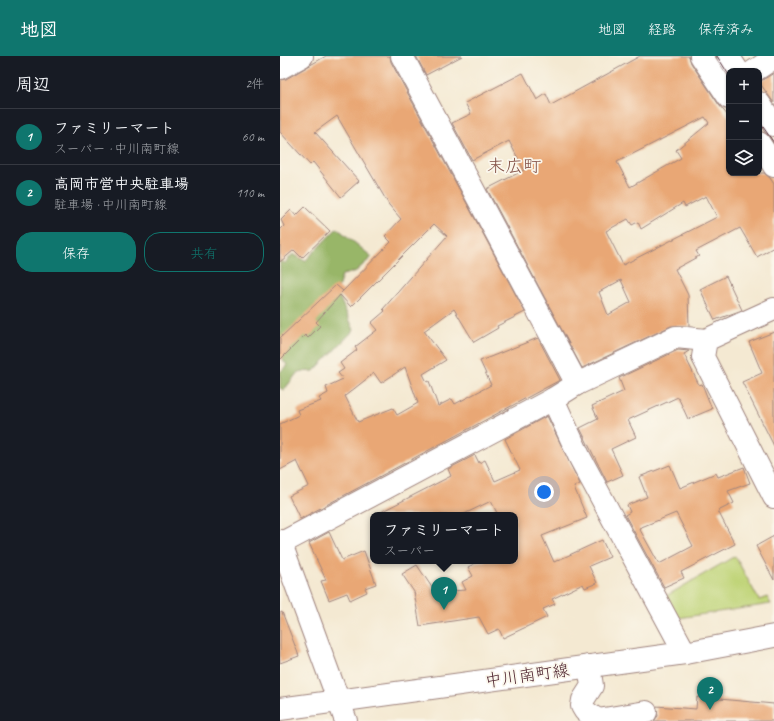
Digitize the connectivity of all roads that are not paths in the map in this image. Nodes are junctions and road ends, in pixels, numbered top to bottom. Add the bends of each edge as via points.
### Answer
1 (302, 56) edge
2 (402, 56) edge
3 (701, 56) edge
4 (728, 56) edge
5 (774, 58) edge
6 (280, 68) edge
7 (736, 68) edge
8 (759, 68) edge
9 (726, 89) edge
10 (760, 104) edge
11 (774, 125) edge
12 (762, 148) edge
13 (774, 166) edge
14 (774, 309) edge
15 (706, 340) junction
16 (577, 384) junction
17 (553, 399) junction
18 (774, 497) edge
19 (280, 543) edge
20 (774, 636) edge
21 (685, 654) junction
22 (589, 666) junction
23 (280, 709) edge
24 (342, 711) edge
25 (646, 712) dead end
26 (620, 718) edge

1 - 6 street
2 - 16 street
3 - 9 street
4 - 7 street
5 - 8 street
10 - 11 street
12 - 13 street
14 - 15 street
15 - 16 street via 676,337
15 - 18 street via 703,357
16 - 17 street
17 - 19 street
17 - 21 street via 580,458
19 - 24 street via 329,669
20 - 21 street, 中川南町線
21 - 22 street, 中川南町線
22 - 24 street, 中川南町線
22 - 26 street via 592,686 582,706 598,720
23 - 24 street, 中川南町線
25 - 26 street

